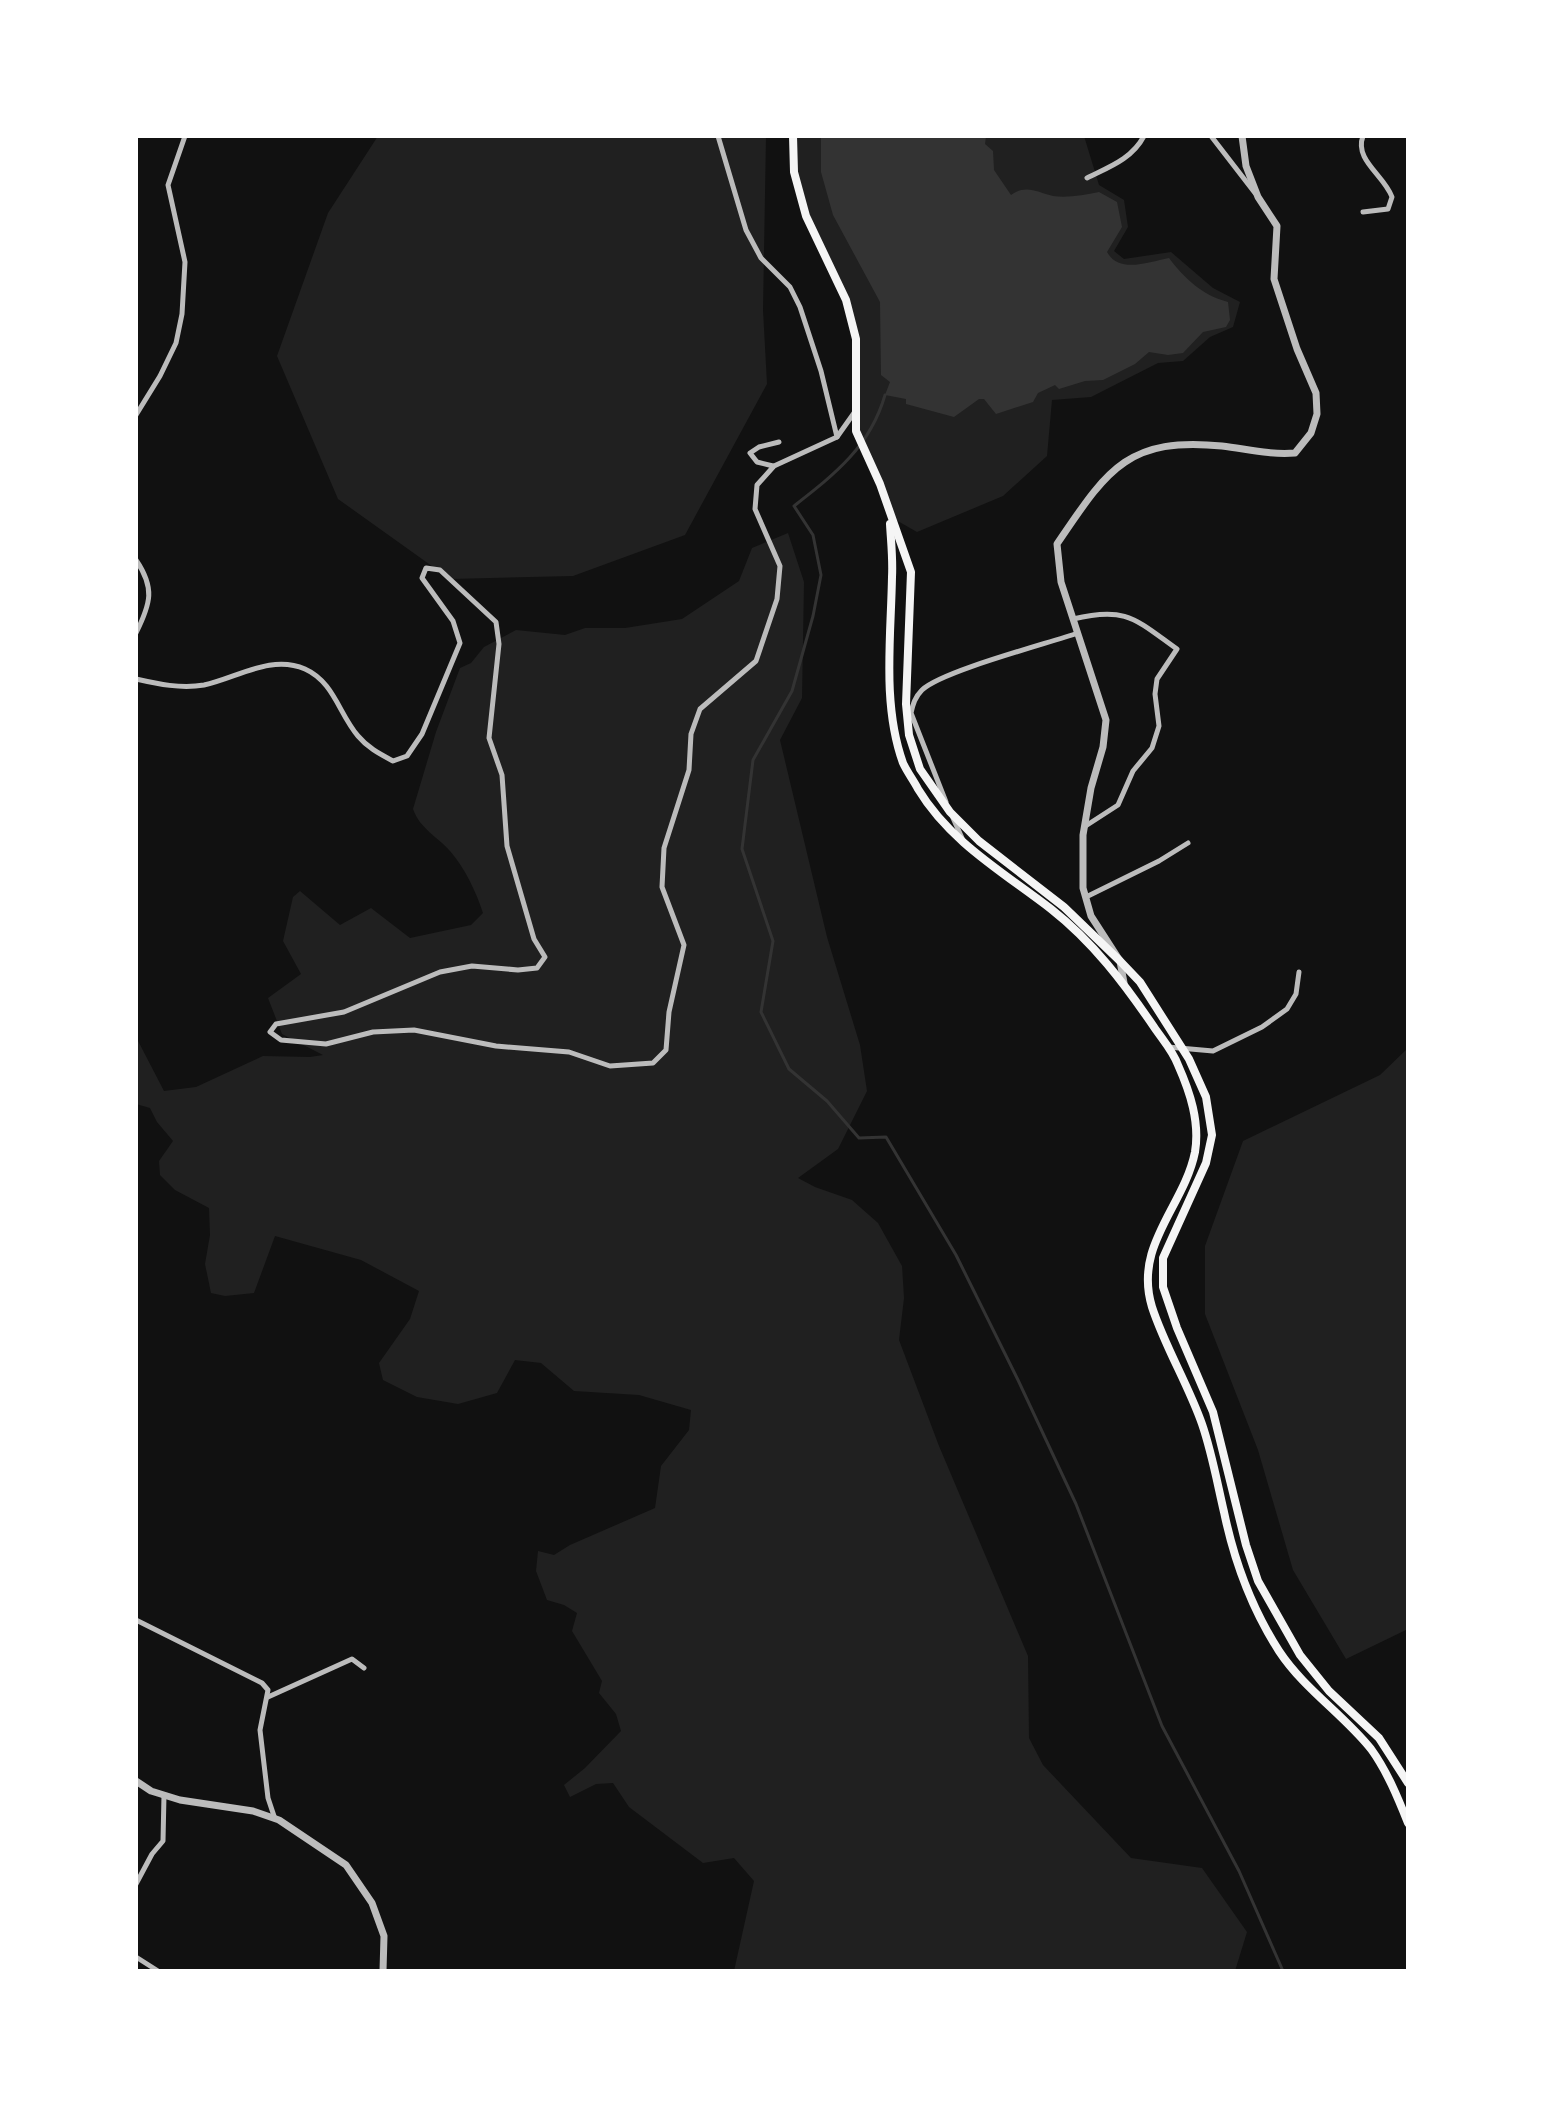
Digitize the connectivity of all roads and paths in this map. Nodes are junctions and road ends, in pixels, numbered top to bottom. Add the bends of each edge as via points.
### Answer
1 (185, 136) edge
2 (718, 136) edge
3 (793, 136) edge
4 (1144, 136) edge
5 (1211, 136) edge
6 (1242, 136) edge
7 (1363, 136) edge
8 (1087, 178) dead end
9 (1258, 197) junction
10 (1363, 212) dead end
11 (855, 412) junction
12 (136, 415) edge
13 (837, 437) junction
14 (779, 442) dead end
15 (774, 466) junction
16 (889, 516) junction
17 (136, 560) edge
18 (1073, 619) junction
19 (136, 633) edge
20 (1078, 633) junction
21 (136, 679) edge
22 (950, 812) junction
23 (1084, 827) junction
24 (1188, 843) dead end
25 (965, 846) junction
26 (1086, 897) junction
27 (1120, 961) junction
28 (1299, 972) dead end
29 (1124, 983) junction
30 (1167, 1047) junction
31 (1182, 1048) junction
32 (136, 1620) edge
33 (364, 1668) dead end
34 (268, 1697) junction
35 (136, 1781) edge
36 (1408, 1783) edge
37 (164, 1795) junction
38 (275, 1819) junction
39 (1408, 1823) edge
40 (136, 1884) edge
41 (136, 1957) edge
42 (158, 1971) edge
43 (383, 1971) edge

1 - 12 street via 168,185 185,262 182,314 176,343
2 - 13 street via 746,230 800,307
3 - 11 main road via 794,172 806,216 846,300 856,339
4 - 8 street via 1118,164
5 - 9 street
6 - 9 street
7 - 10 street via 1362,156 1384,179 1392,197 1388,209
9 - 18 street via 1277,226 1274,279 1316,393 1311,433 1295,453 1174,444 1140,452 1114,468 1057,544 1061,582
11 - 13 street
11 - 16 main road via 856,431
13 - 15 street
14 - 15 street via 750,453 757,462
15 - 21 street via 757,485 755,509 780,566 777,599 756,661 700,709 691,734 689,770 664,848 662,887 684,945 666,1050 653,1063 610,1066 569,1052 496,1046 414,1030 373,1032 326,1044 281,1040 270,1032 276,1024 344,1012 440,972 472,966 537,968 545,957 534,939 507,846 502,775 489,738 499,644 496,622 440,570 426,568 422,578 453,621 460,643 422,734 407,756 393,761 362,741 331,689 307,669 278,661 201,685 166,686
16 - 22 main road via 911,572 909,735 920,769
16 - 25 main road via 889,663 904,764 932,812
17 - 19 street via 149,579 147,611
18 - 20 street
18 - 23 street via 1122,613 1177,649 1157,679 1159,726 1152,748 1133,771 1118,805
20 - 22 street via 928,685 913,701 911,713
20 - 23 street via 1106,720
22 - 25 street
22 - 27 main road
23 - 26 street
24 - 26 street
25 - 29 main road via 1053,911
26 - 27 street via 1091,916
27 - 29 street
27 - 31 main road via 1140,982
28 - 31 street via 1287,1009 1262,1027 1213,1051
29 - 30 main road
30 - 31 street
30 - 39 main road via 1190,1094 1195,1153 1159,1230 1147,1275 1152,1305 1202,1423 1241,1574 1278,1650 1373,1751
31 - 36 main road via 1206,1097 1212,1135 1206,1163 1163,1258 1163,1287 1213,1412 1258,1581 1300,1655 1379,1738
32 - 34 street via 262,1683
33 - 34 street via 352,1659
34 - 38 street via 260,1730
35 - 37 street
37 - 38 street
37 - 40 street via 163,1841
38 - 43 street via 346,1865 372,1903 384,1936
41 - 42 street

